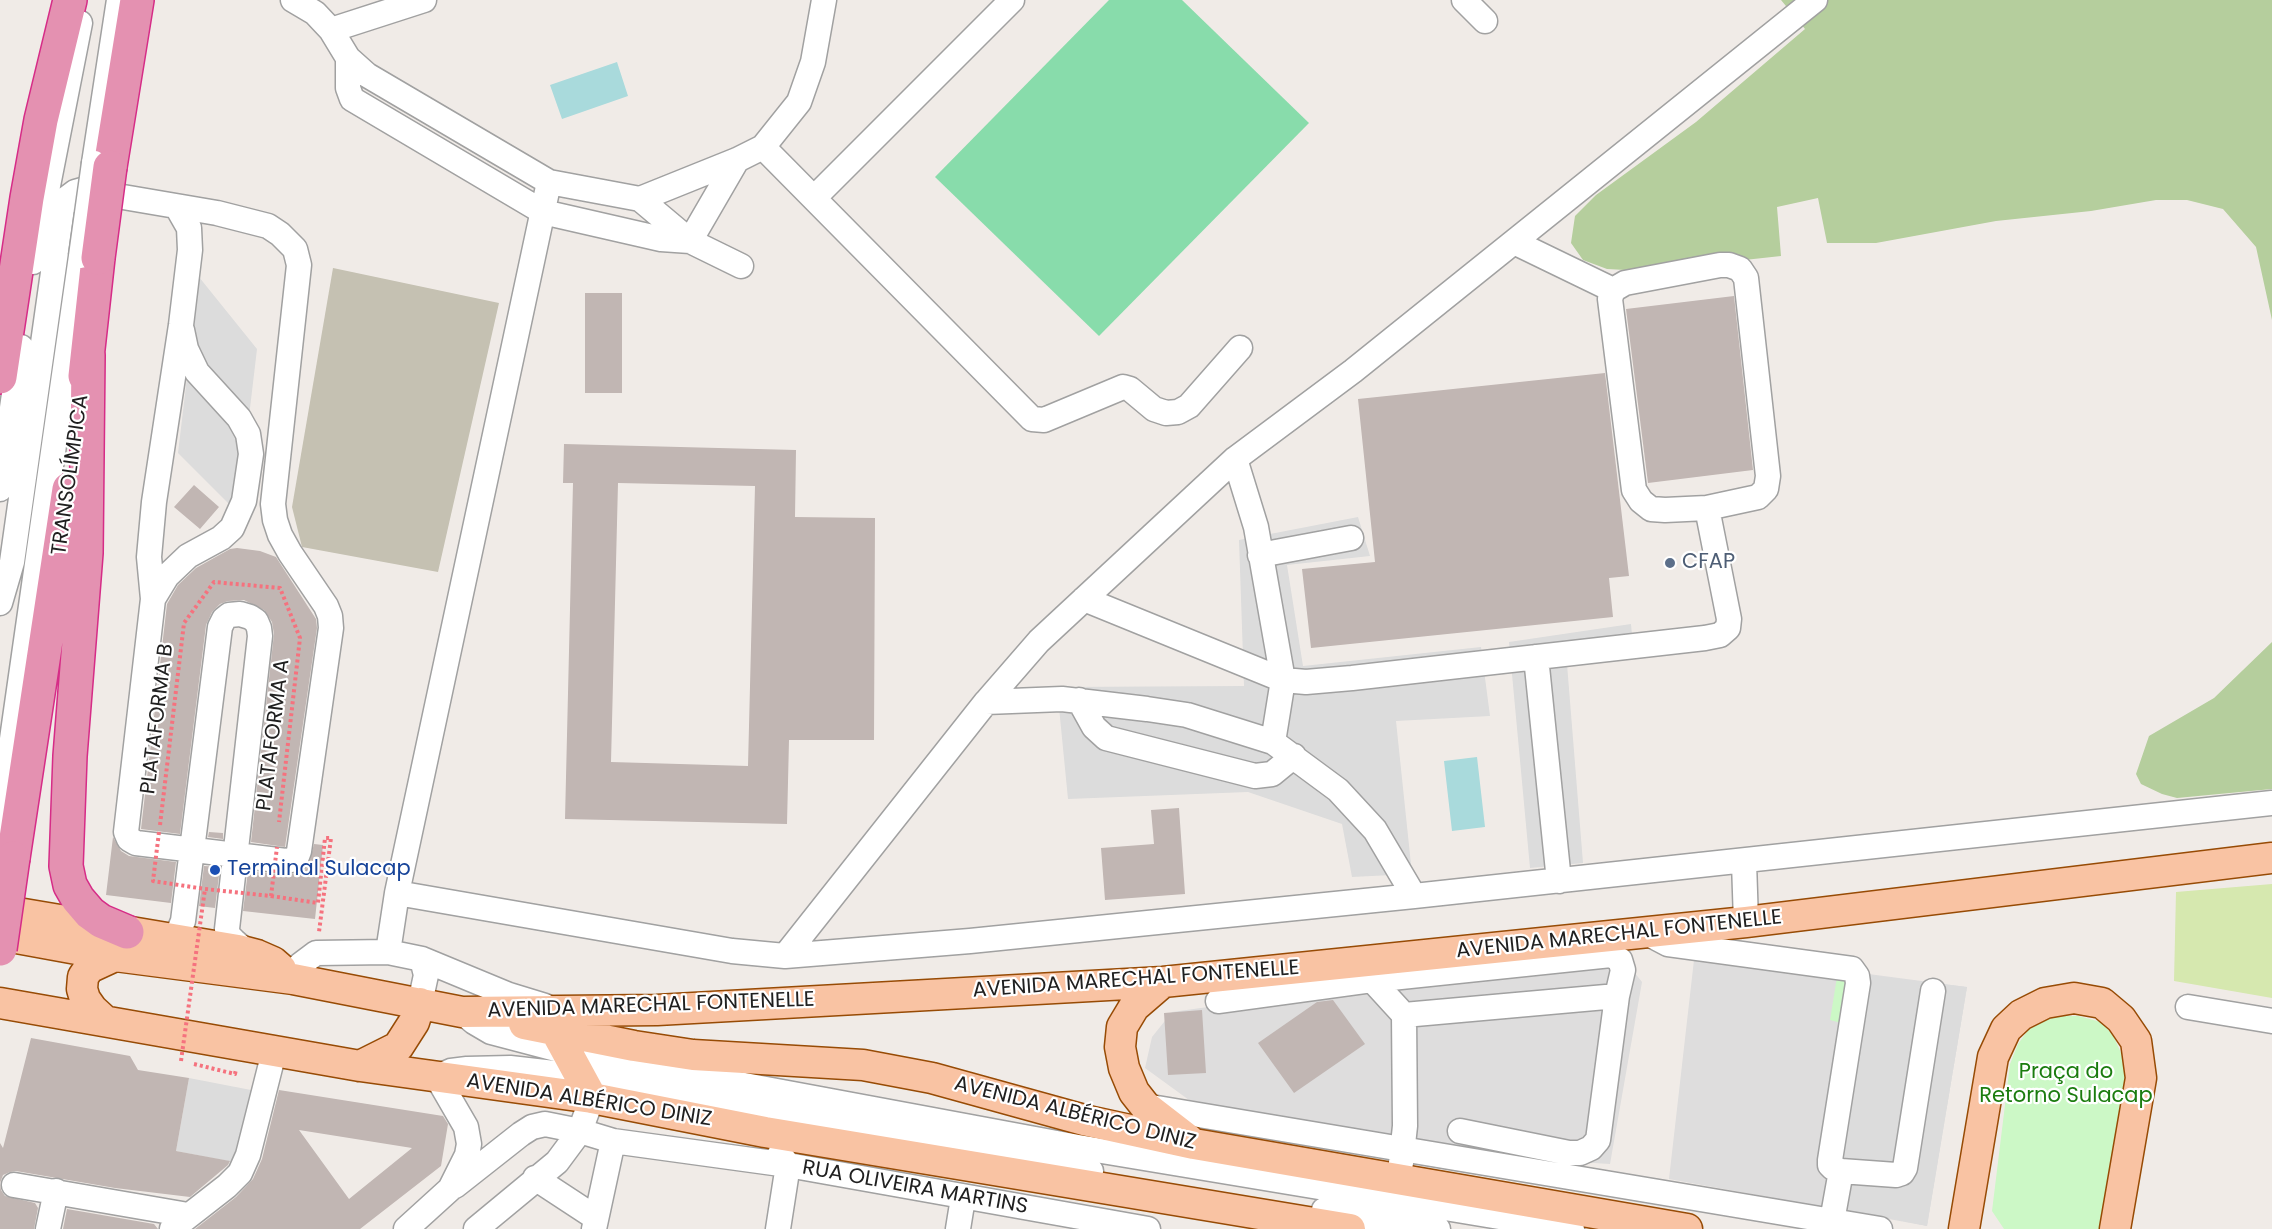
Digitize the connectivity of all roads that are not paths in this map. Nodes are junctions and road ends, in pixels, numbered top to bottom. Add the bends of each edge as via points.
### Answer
1 (70, 0) edge
2 (85, 0) edge
3 (119, 0) edge
4 (137, 0) edge
5 (293, 0) edge
6 (424, 0) edge
7 (824, 0) edge
8 (1012, 0) edge
9 (1464, 0) edge
10 (1815, 0) edge
11 (384, 7) edge
12 (1485, 21) dead end
13 (332, 30) junction
14 (348, 58) junction
15 (763, 147) junction
16 (737, 160) junction
17 (102, 165) junction
18 (549, 183) junction
19 (815, 197) junction
20 (27, 198) junction
21 (640, 199) junction
22 (177, 207) junction
23 (543, 212) junction
24 (217, 213) junction
25 (690, 242) junction
26 (1514, 242) junction
27 (190, 250) junction
28 (90, 257) junction
29 (0, 259) edge
30 (741, 266) dead end
31 (1613, 290) junction
32 (181, 325) junction
33 (1240, 348) dead end
34 (88, 355) junction
35 (0, 377) edge
36 (1235, 459) junction
37 (0, 489) edge
38 (1707, 508) junction
39 (1351, 538) dead end
40 (1260, 555) junction
41 (12, 562) junction
42 (153, 599) junction
43 (1084, 599) junction
44 (0, 603) edge
45 (1536, 657) junction
46 (1283, 680) junction
47 (1079, 700) junction
48 (986, 702) junction
49 (16, 714) junction
50 (1273, 742) junction
51 (1294, 756) junction
52 (2272, 803) edge
53 (0, 822) edge
54 (191, 849) junction
55 (235, 854) junction
56 (2272, 858) edge
57 (1744, 861) junction
58 (1559, 881) junction
59 (397, 892) junction
60 (1414, 896) junction
61 (0, 910) edge
62 (1746, 922) junction
63 (1647, 933) junction
64 (0, 935) edge
65 (164, 938) junction
66 (110, 946) junction
67 (0, 949) edge
68 (388, 952) junction
69 (248, 953) junction
70 (785, 956) junction
71 (422, 959) junction
72 (0, 961) edge
73 (293, 978) junction
74 (1372, 980) junction
75 (1163, 982) junction
76 (1090, 985) junction
77 (1933, 991) dead end
78 (1617, 996) junction
79 (1218, 1001) dead end
80 (0, 1003) edge
81 (420, 1003) junction
82 (2188, 1007) dead end
83 (462, 1012) junction
84 (1404, 1015) junction
85 (105, 1021) junction
86 (2272, 1021) edge
87 (1122, 1027) junction
88 (274, 1052) junction
89 (571, 1053) junction
90 (360, 1066) junction
91 (437, 1077) junction
92 (1146, 1106) junction
93 (580, 1131) junction
94 (1460, 1131) dead end
95 (765, 1132) junction
96 (613, 1142) junction
97 (1194, 1143) junction
98 (1403, 1147) junction
99 (789, 1165) junction
100 (1841, 1171) junction
101 (535, 1178) junction
102 (1400, 1179) junction
103 (14, 1185) dead end
104 (450, 1189) junction
105 (56, 1191) junction
106 (963, 1198) junction
107 (1833, 1221) junction
108 (180, 1222) edge
109 (595, 1224) edge
110 (48, 1229) edge
111 (405, 1229) edge
112 (476, 1229) edge
113 (778, 1229) edge
114 (958, 1229) edge
115 (1148, 1229) edge
116 (1350, 1229) edge
117 (1438, 1229) edge
118 (1572, 1229) edge
119 (1687, 1229) edge
120 (1880, 1229) edge
121 (1964, 1229) edge
122 (2115, 1229) edge

1 - 20 highway
2 - 37 street via 34,252
3 - 17 street, TRANSOLÍMPICA
4 - 17 highway, TRANSOLÍMPICA
5 - 13 street via 315,13
6 - 11 street
7 - 15 street via 813,62 799,102
8 - 19 street
9 - 12 street
10 - 26 street
11 - 13 street
13 - 14 street
14 - 18 street via 367,75
14 - 23 street via 352,99
15 - 16 street
15 - 19 street
16 - 21 street
16 - 25 street
17 - 28 highway, TRANSOLÍMPICA, bridge
18 - 21 street
18 - 23 street
19 - 33 street via 1032,418 1044,420 1123,387 1154,408 1178,412 1189,406
20 - 29 highway
20 - 35 highway
21 - 25 street
22 - 24 street
22 - 27 street via 189,228
22 - 41 street via 82,190 67,198 62,209
23 - 25 street
23 - 59 street
24 - 27 street via 197,230
24 - 55 street via 268,226 295,249 299,265 273,504 280,536 326,606 331,622 296,859
25 - 30 street
26 - 31 street
26 - 36 street
27 - 32 street
28 - 34 highway, TRANSOLÍMPICA
28 - 49 street, TRANSOLÍMPICA
31 - 38 street via 1610,299 1634,490 1651,509
31 - 38 street via 1625,283 1720,265 1740,270 1746,278 1768,476 1766,489 1758,496
32 - 42 street via 154,502 149,557
32 - 42 street via 197,372 239,418 248,434 251,454 244,501 232,528 188,556 167,576
34 - 66 highway via 86,553 70,756 66,866 70,885 84,906 101,921
34 - 67 highway, TRANSOLÍMPICA, bridge
36 - 40 street via 1256,527
36 - 43 street
38 - 45 street via 1730,619 1728,628 1720,635
39 - 40 street
40 - 46 street
41 - 44 street
41 - 49 street
42 - 54 street via 126,832 136,843
43 - 46 street
43 - 48 street via 1039,640
45 - 46 street via 1352,678
45 - 58 street
46 - 50 street
47 - 48 street
47 - 50 street via 1172,712
47 - 51 street via 1094,727 1106,738 1255,776 1272,774
48 - 70 street
49 - 53 street, TRANSOLÍMPICA
50 - 51 street
51 - 60 street via 1338,790 1375,830
52 - 57 street
54 - 55 street
54 - 55 street via 217,642 224,619 240,614 256,621 260,636
54 - 65 street via 183,921 178,933
55 - 69 street via 227,929 228,935
56 - 62 main road, AVENIDA MARECHAL FONTENELLE
57 - 58 street
57 - 62 street
58 - 60 street
59 - 68 street
59 - 70 street via 732,951
60 - 70 street
61 - 66 main road
62 - 63 main road, AVENIDA MARECHAL FONTENELLE
63 - 75 main road, AVENIDA MARECHAL FONTENELLE
63 - 100 street via 1668,944 1852,969 1858,983 1830,1160 1830,1165
64 - 66 main road, AVENIDA MARECHAL FONTENELLE
65 - 66 main road
65 - 69 main road
66 - 72 main road via 50,958
66 - 73 main road, AVENIDA MARECHAL FONTENELLE
66 - 85 main road via 83,977 82,989 92,1009
68 - 71 street
68 - 73 street via 316,953 300,965
69 - 73 main road via 273,962
71 - 81 street via 426,975
71 - 89 street via 509,995
73 - 81 main road, AVENIDA MARECHAL FONTENELLE
74 - 78 street via 1611,954 1620,960 1623,970
74 - 79 street
74 - 84 street
75 - 76 main road, AVENIDA MARECHAL FONTENELLE
75 - 87 main road via 1134,1006
76 - 87 main road
76 - 89 main road, AVENIDA MARECHAL FONTENELLE via 657,1010
77 - 100 street via 1905,1168 1896,1175
78 - 84 street
78 - 94 street via 1599,1140 1591,1148 1569,1153
80 - 85 main road
81 - 83 main road, AVENIDA MARECHAL FONTENELLE
81 - 90 main road via 414,1022 398,1047
82 - 86 street
83 - 89 main road, AVENIDA MARECHAL FONTENELLE
83 - 89 street via 490,1032
84 - 98 street
85 - 88 main road
87 - 92 main road via 1124,1068 1134,1092
88 - 90 main road
88 - 108 street via 240,1173
89 - 91 main road, AVENIDA ALBÉRICO DINIZ via 504,1084
89 - 93 street
89 - 95 main road, AVENIDA ALBÉRICO DINIZ
89 - 97 main road, AVENIDA ALBÉRICO DINIZ via 693,1055 863,1065 932,1078 1084,1120
89 - 117 street via 1062,1166
89 - 118 street via 1078,1147
90 - 91 main road, AVENIDA ALBÉRICO DINIZ
91 - 104 street via 469,1134 467,1155
92 - 97 main road
92 - 98 street
93 - 96 street, RUA OLIVEIRA MARTINS
93 - 101 street via 557,1161
93 - 104 street, RUA OLIVEIRA MARTINS via 545,1124 532,1127
95 - 99 street
95 - 116 main road, AVENIDA ALBÉRICO DINIZ
96 - 99 street, RUA OLIVEIRA MARTINS
96 - 109 street
97 - 102 main road, AVENIDA ALBÉRICO DINIZ
98 - 102 street
98 - 107 street
99 - 106 street, RUA OLIVEIRA MARTINS
99 - 113 street
100 - 107 street
101 - 109 street
101 - 112 street
102 - 119 main road, AVENIDA ALBÉRICO DINIZ
103 - 105 street
104 - 111 street, RUA OLIVEIRA MARTINS
105 - 108 street
105 - 110 street
106 - 114 street
106 - 115 street, RUA OLIVEIRA MARTINS
107 - 120 street
121 - 122 main road via 1993,1057 2006,1029 2021,1015 2044,1003 2074,998 2102,1004 2121,1019 2136,1041 2141,1078

